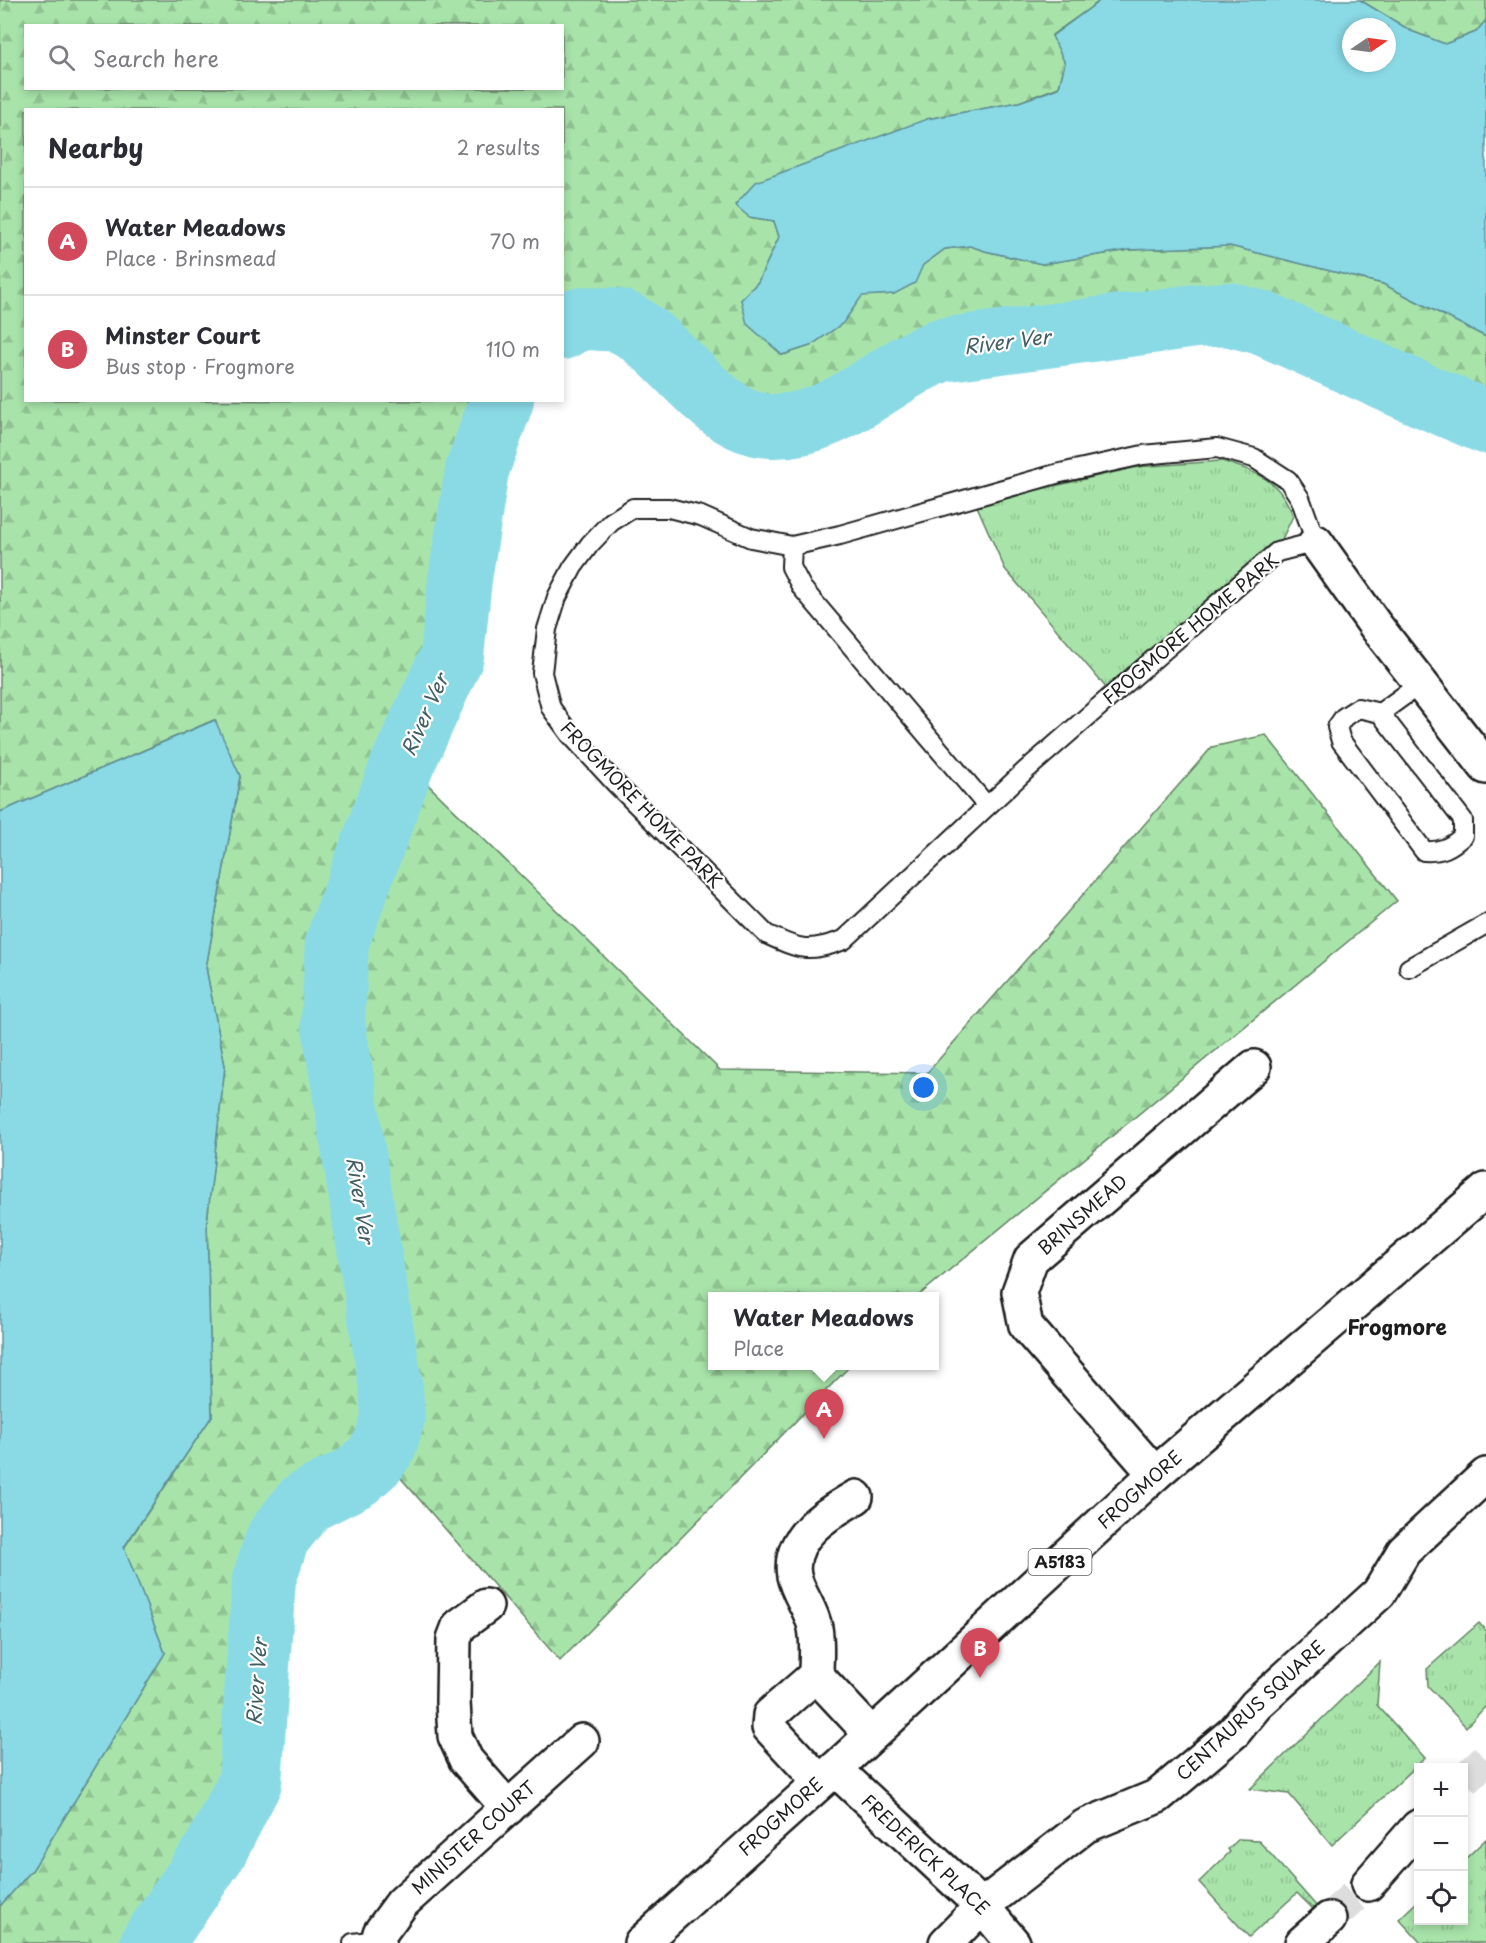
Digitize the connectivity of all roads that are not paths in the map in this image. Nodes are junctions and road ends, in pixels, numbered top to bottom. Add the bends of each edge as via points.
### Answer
1 (1316, 542) junction
2 (792, 546) junction
3 (1420, 684) junction
4 (1380, 713) junction
5 (1486, 767) edge
6 (987, 806) junction
7 (1486, 924) edge
8 (1410, 968) dead end
9 (1254, 1067) dead end
10 (1482, 1202) edge
11 (1155, 1474) junction
12 (1486, 1475) edge
13 (856, 1497) dead end
14 (486, 1606) dead end
15 (816, 1675) junction
16 (871, 1734) junction
17 (582, 1741) dead end
18 (827, 1775) junction
19 (507, 1808) junction
20 (1414, 1833) edge
21 (1368, 1884) tunnel mouth
22 (982, 1906) junction
23 (1329, 1919) tunnel mouth
24 (370, 1942) edge
25 (641, 1943) edge
26 (946, 1943) edge
27 (1013, 1943) edge
28 (1302, 1943) edge

1 - 2 lane, FROGMORE HOME PARK via 1300,498 1288,480 1254,458 1217,448 1143,455 1056,474
1 - 3 street
1 - 6 lane, FROGMORE HOME PARK via 1277,552
2 - 6 lane via 791,567 802,588
2 - 6 lane, FROGMORE HOME PARK via 751,538 701,516 669,508 633,508 611,522 573,567 557,597 548,629 542,674 551,708 570,734 766,934 793,946 818,949 844,940
3 - 4 lane
3 - 5 street
4 - 4 lane via 1462,820 1462,836 1453,846 1439,852 1424,851 1341,741 1337,727 1344,717 1358,708
7 - 8 lane
9 - 11 street, BRINSMEAD via 1031,1259 1019,1292 1026,1326
10 - 11 street, FROGMORE / A5183
11 - 16 street, FROGMORE / A5183
12 - 22 street, CENTAURUS SQUARE via 1404,1551 1379,1593 1256,1705 1226,1739 1158,1796 1085,1826
13 - 15 street via 806,1534 796,1552 794,1576 815,1627
14 - 19 street via 459,1626 454,1639 455,1737 466,1760
15 - 16 street
15 - 18 street, FREDERICK PLACE via 770,1715 769,1727
16 - 18 street, FROGMORE / A5183
17 - 19 street, MINISTER COURT
18 - 22 street, FREDERICK PLACE
18 - 25 street, FROGMORE / A5183
19 - 24 street, MINISTER COURT via 402,1903
20 - 21 street
22 - 26 street, CENTAURUS SQUARE
22 - 27 street, FREDERICK PLACE
23 - 28 street

